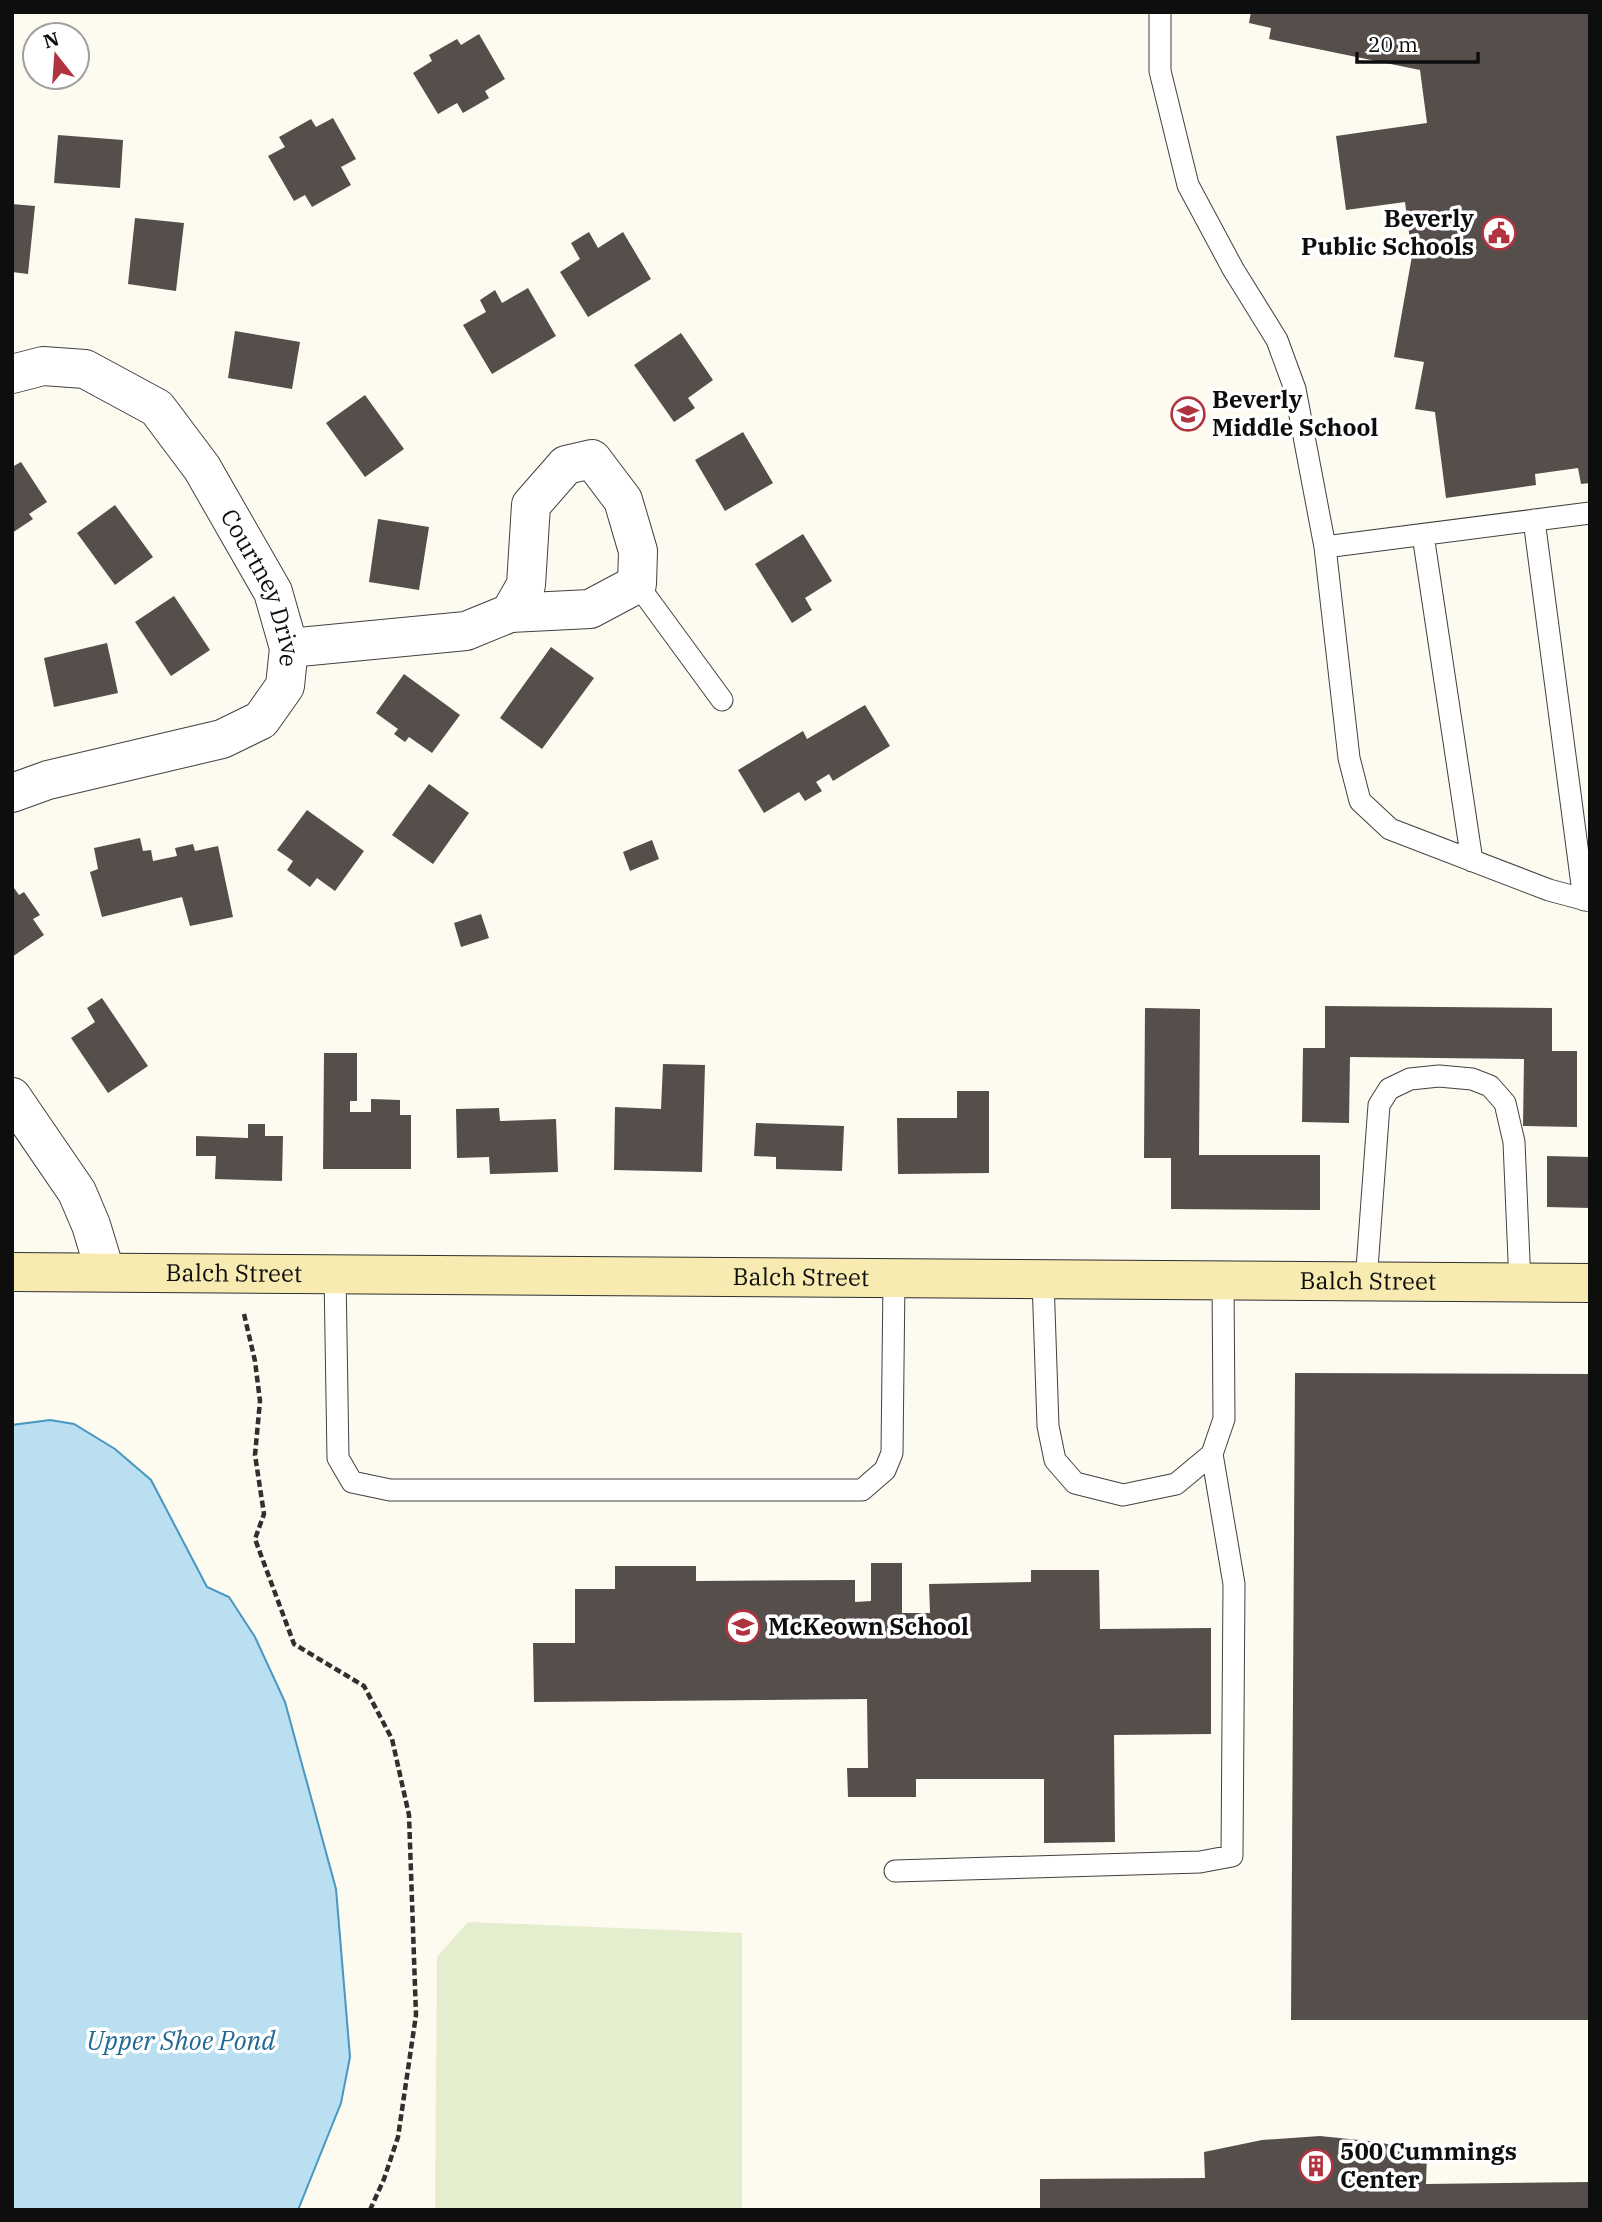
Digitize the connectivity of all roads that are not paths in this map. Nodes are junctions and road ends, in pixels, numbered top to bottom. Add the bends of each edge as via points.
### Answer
1 (1160, 12) edge
2 (12, 374) edge
3 (1590, 513) edge
4 (1534, 520) junction
5 (1423, 535) junction
6 (1325, 547) junction
7 (637, 584) junction
8 (510, 613) junction
9 (289, 648) junction
10 (722, 700) dead end
11 (12, 793) edge
12 (1472, 861) junction
13 (1587, 900) edge
14 (12, 1097) edge
15 (105, 1271) junction
16 (12, 1272) edge
17 (335, 1273) junction
18 (894, 1279) junction
19 (1043, 1280) junction
20 (1223, 1281) junction
21 (1366, 1282) junction
22 (1590, 1283) edge
23 (1520, 1284) junction
24 (1212, 1454) junction
25 (895, 1871) dead end

1 - 6 lane via 1160,71 1188,185 1277,340 1295,390
2 - 9 street, Courtney Drive via 43,366 85,369 157,408 202,468 273,592
3 - 4 lane
4 - 5 lane
4 - 13 lane
5 - 6 lane
5 - 12 lane
6 - 12 lane via 1349,758 1360,802 1390,829
7 - 8 street via 590,609
7 - 8 street via 638,551 623,500 592,459 566,465 531,505 526,585
7 - 10 lane
8 - 9 street via 466,631
9 - 11 street, Courtney Drive via 285,686 261,720 222,739 48,780
12 - 13 lane
14 - 15 street via 77,1192
15 - 16 street, Balch Street
15 - 17 street, Balch Street
17 - 18 street, Balch Street
17 - 18 lane via 338,1458 352,1482 390,1490 862,1490 885,1470 892,1452
18 - 19 street, Balch Street
19 - 20 street, Balch Street
19 - 24 lane via 1048,1426 1055,1460 1075,1483 1123,1495 1176,1484
20 - 21 street, Balch Street
20 - 24 lane via 1224,1419
21 - 23 street, Balch Street
21 - 23 lane via 1378,1105 1389,1089 1410,1079 1439,1076 1490,1086 1505,1103 1514,1142
22 - 23 street, Balch Street
24 - 25 lane via 1234,1584 1232,1856 1199,1862

